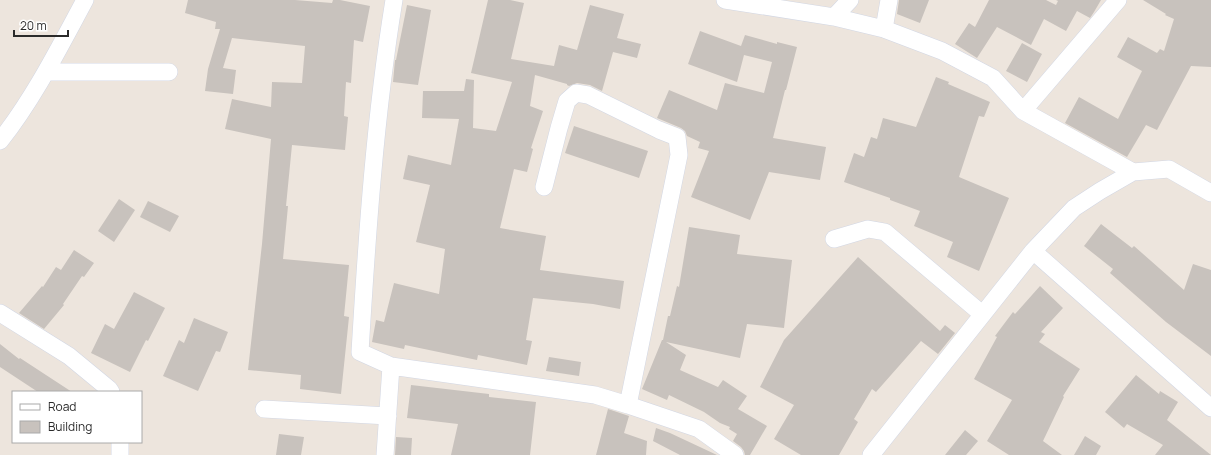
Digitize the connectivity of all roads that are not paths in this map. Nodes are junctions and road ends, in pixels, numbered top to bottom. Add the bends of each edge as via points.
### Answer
1 (85, 0) edge
2 (394, 0) edge
3 (724, 0) edge
4 (850, 0) edge
5 (888, 0) edge
6 (1118, 0) edge
7 (834, 17) junction
8 (884, 29) junction
9 (46, 72) junction
10 (170, 72) dead end
11 (1023, 111) junction
12 (0, 141) edge
13 (1133, 172) junction
14 (544, 186) dead end
15 (1211, 193) edge
16 (834, 239) dead end
17 (1033, 251) junction
18 (0, 313) edge
19 (982, 314) junction
20 (391, 366) junction
21 (110, 391) edge
22 (628, 405) junction
23 (1211, 408) edge
24 (264, 409) dead end
25 (388, 416) junction
26 (120, 443) edge
27 (120, 455) edge
28 (385, 455) edge
29 (734, 455) edge
30 (871, 455) edge

1 - 9 street
2 - 20 street via 384,59 366,254 360,352
3 - 7 street
4 - 7 street
5 - 8 street
6 - 11 street
7 - 8 street
8 - 11 street via 942,51 993,78
9 - 10 street
9 - 12 street
11 - 13 street
13 - 15 street via 1169,169
13 - 17 street via 1074,208
14 - 22 street via 567,101 576,93 588,95 677,137 680,154
16 - 19 street via 868,229 885,232
17 - 19 street
17 - 23 street
18 - 21 street via 69,356
19 - 30 street
20 - 22 street via 595,396
20 - 25 street
22 - 29 street via 699,429
24 - 25 street
25 - 28 street
26 - 27 street

